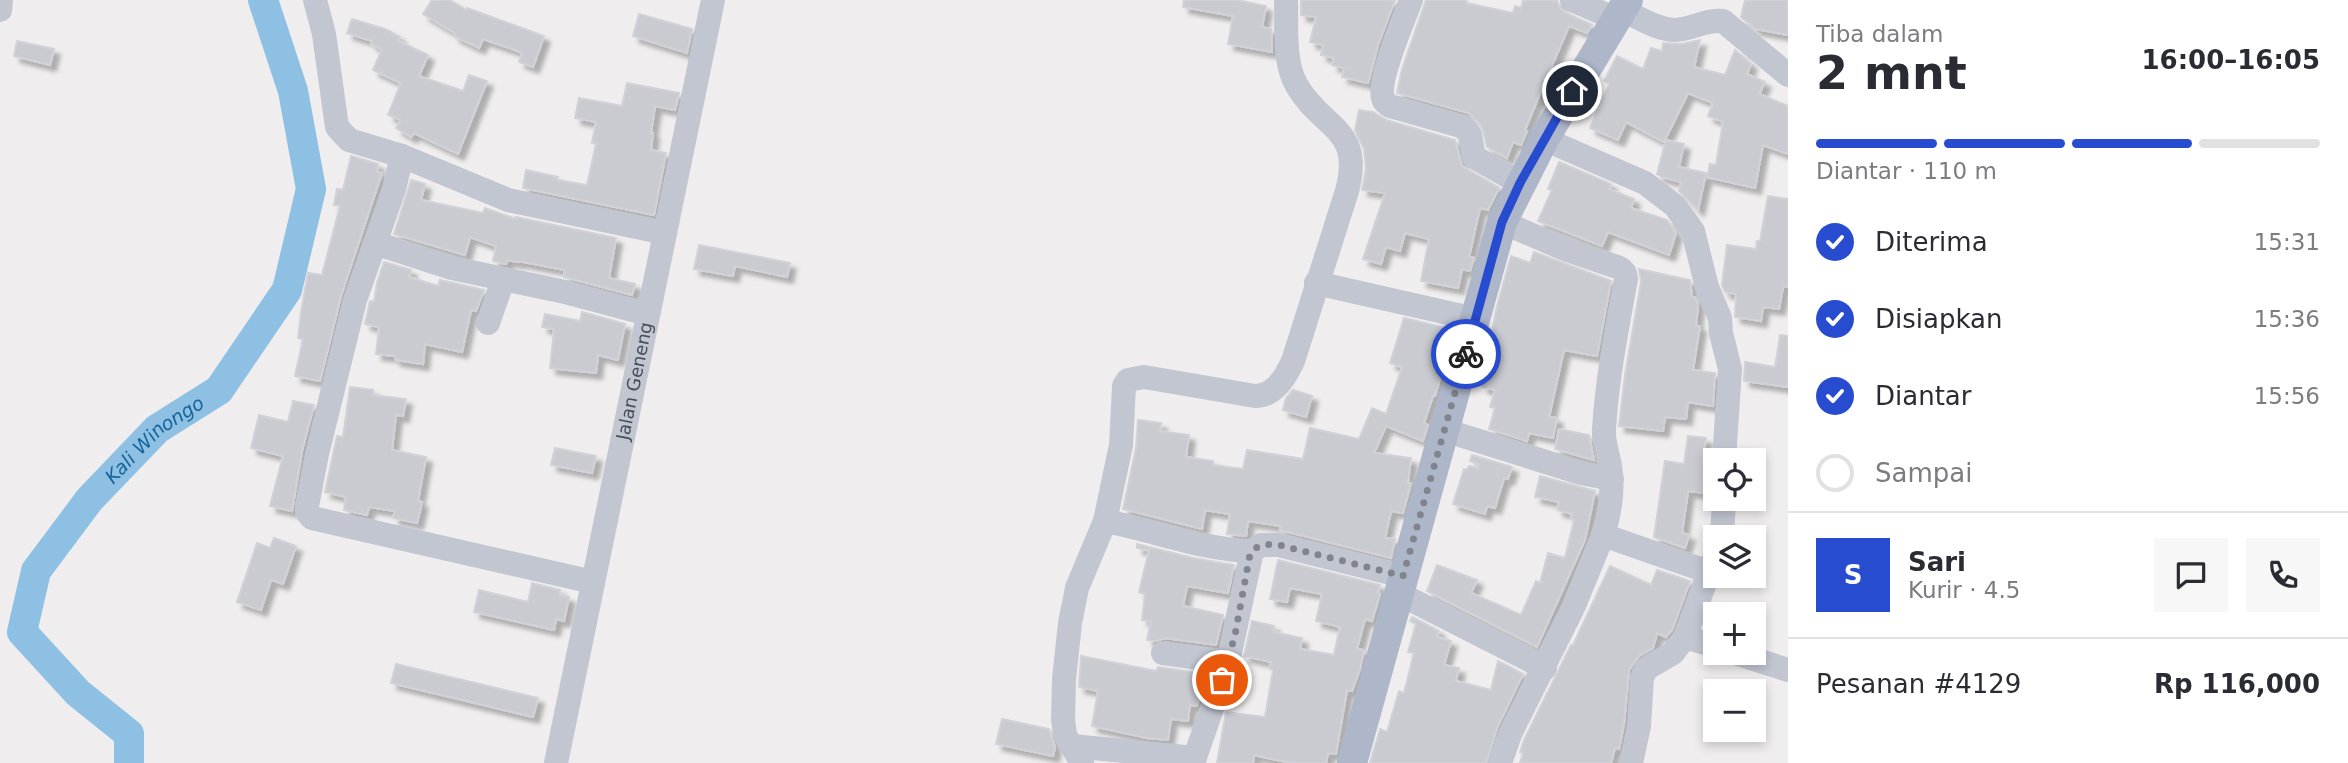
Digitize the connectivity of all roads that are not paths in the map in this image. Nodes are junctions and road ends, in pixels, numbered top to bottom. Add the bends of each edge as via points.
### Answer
1 (1, 0) edge
2 (315, 0) edge
3 (713, 0) edge
4 (1286, 0) edge
5 (1411, 0) edge
6 (1572, 0) edge
7 (0, 10) edge
8 (1622, 10) edge
9 (1788, 75) edge
10 (1544, 139) junction
11 (402, 156) junction
12 (1520, 183) junction
13 (1502, 222) junction
14 (665, 233) junction
15 (375, 243) junction
16 (503, 280) junction
17 (1316, 284) junction
18 (647, 314) junction
19 (1475, 319) junction
20 (488, 323) dead end
21 (1444, 430) junction
22 (1725, 448) edge
23 (1612, 478) junction
24 (1105, 521) junction
25 (1603, 535) junction
26 (1252, 551) junction
27 (1703, 562) edge
28 (593, 582) junction
29 (1401, 585) junction
30 (1703, 588) edge
31 (1685, 637) junction
32 (1703, 642) edge
33 (1163, 653) dead end
34 (1228, 662) junction
35 (1766, 663) edge
36 (1545, 668) junction
37 (1788, 670) edge
38 (1077, 755) edge
39 (1194, 761) edge
40 (556, 763) edge
41 (1352, 763) edge
42 (1500, 763) edge
43 (1631, 763) edge

1 - 7 street
2 - 11 street via 337,127 349,140
3 - 14 street, Jalan Geneng
4 - 17 street via 1296,85 1343,137 1351,156 1347,191
5 - 12 street via 1382,86 1385,102 1464,127 1474,157
6 - 8 street
8 - 9 street via 1675,30 1723,21
8 - 10 main road
10 - 12 main road
10 - 22 street via 1645,183 1675,206 1693,231 1720,318 1730,369
11 - 14 street via 508,200
11 - 15 street
12 - 13 main road
13 - 19 main road
13 - 23 street via 1625,273 1604,430
14 - 18 street, Jalan Geneng
15 - 16 street
15 - 28 street via 348,326 307,512 312,519
16 - 18 street
16 - 20 street
17 - 19 street
17 - 24 street via 1293,360 1282,382 1269,393 1255,396 1144,377 1128,380 1121,445
18 - 28 street, Jalan Geneng
19 - 21 main road
21 - 23 street
21 - 29 main road
23 - 25 street
24 - 26 street
24 - 38 street via 1077,588 1070,623 1063,719 1065,735
25 - 27 street
25 - 36 street
26 - 29 street via 1261,545 1279,545
26 - 34 street
28 - 40 street, Jalan Geneng
29 - 36 street
29 - 41 main road
30 - 31 street
31 - 32 street
31 - 43 street via 1673,653 1647,668 1642,677
33 - 34 street
34 - 39 street
35 - 37 street
36 - 42 street
38 - 39 street

